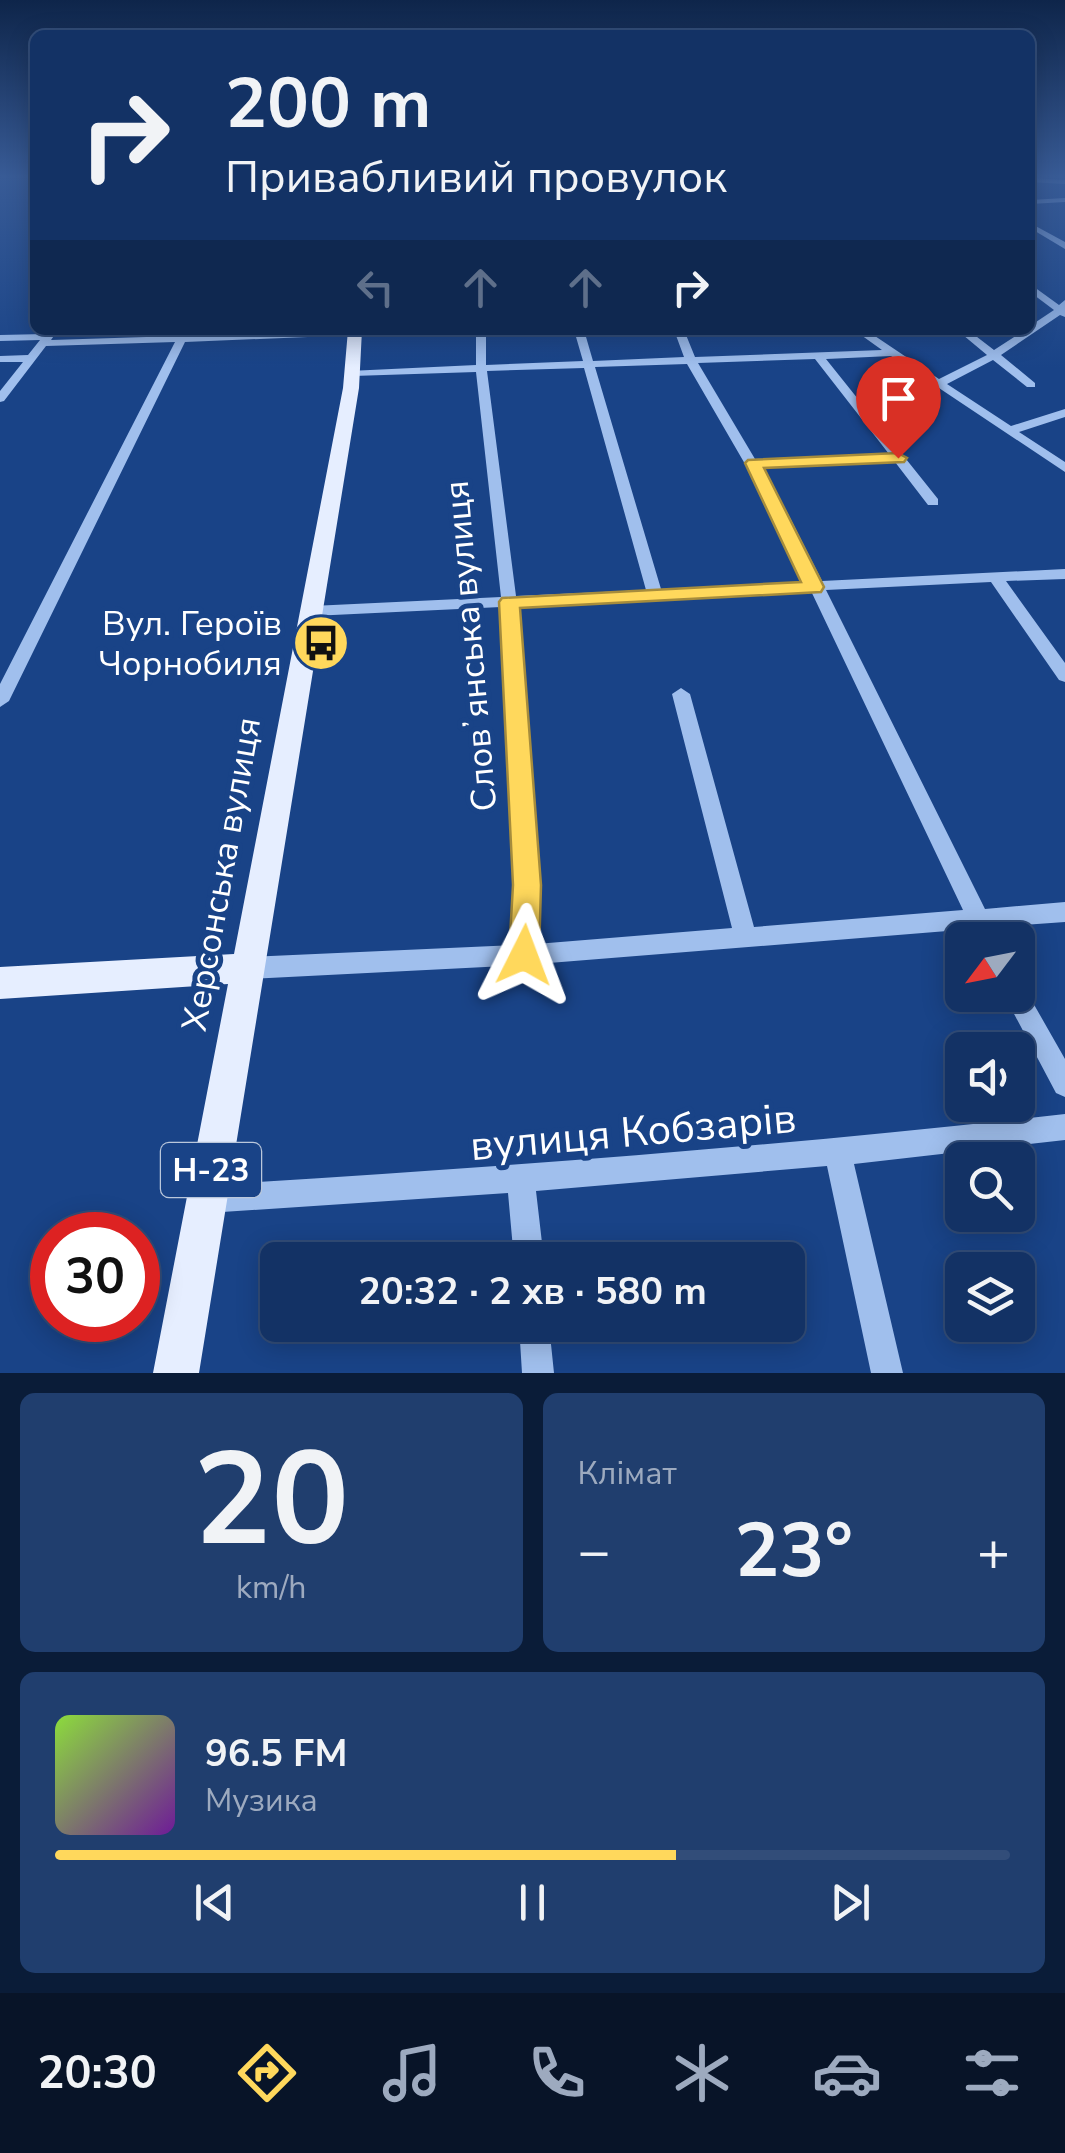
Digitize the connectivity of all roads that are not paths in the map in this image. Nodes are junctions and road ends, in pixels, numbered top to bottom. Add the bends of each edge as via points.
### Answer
1 (1035, 290) edge
2 (1063, 309) edge
3 (1035, 327) edge
4 (184, 335) edge
5 (355, 335) edge
6 (481, 335) edge
7 (581, 335) edge
8 (681, 335) edge
9 (866, 335) edge
10 (968, 335) edge
11 (1023, 335) edge
12 (48, 337) edge
13 (0, 338) edge
14 (892, 352) junction
15 (818, 356) junction
16 (991, 356) junction
17 (0, 358) edge
18 (32, 358) junction
19 (691, 361) junction
20 (590, 363) junction
21 (481, 368) junction
22 (353, 373) junction
23 (940, 383) junction
24 (1031, 384) dead end
25 (0, 399) edge
26 (1065, 413) edge
27 (1011, 430) junction
28 (898, 458) junction
29 (754, 463) junction
30 (1065, 468) edge
31 (933, 502) dead end
32 (1065, 574) edge
33 (996, 578) junction
34 (814, 587) junction
35 (655, 595) junction
36 (510, 602) junction
37 (312, 612) junction
38 (1065, 676) edge
39 (681, 694) dead end
40 (0, 700) edge
41 (1065, 912) edge
42 (980, 922) edge
43 (1020, 922) edge
44 (945, 931) edge
45 (746, 937) junction
46 (524, 955) junction
47 (249, 968) junction
48 (0, 983) edge
49 (1025, 1012) edge
50 (1065, 1084) edge
51 (1065, 1127) edge
52 (838, 1155) junction
53 (521, 1181) junction
54 (206, 1199) junction
55 (526, 1242) edge
56 (535, 1342) edge
57 (176, 1373) edge
58 (538, 1373) edge
59 (887, 1373) edge

1 - 2 street
2 - 3 street
4 - 12 street
4 - 40 street
5 - 22 main road, Херсонська вулиця
6 - 21 street, Словʼянська вулиця
7 - 20 street
8 - 19 street
9 - 14 street
10 - 16 street
11 - 16 street
12 - 13 street
12 - 18 street
14 - 15 street
14 - 23 street
15 - 19 street
15 - 28 street
16 - 23 street
16 - 24 street
17 - 18 street
18 - 25 street
19 - 20 street
19 - 29 street
20 - 21 street
20 - 35 street
21 - 22 street
21 - 36 street, Словʼянська вулиця
22 - 37 main road, Херсонська вулиця
23 - 27 street
26 - 27 street
27 - 30 street
28 - 29 street
28 - 31 street
29 - 34 street
32 - 33 street
33 - 34 street
33 - 38 street
34 - 35 street
34 - 42 street
35 - 36 street
36 - 37 street
36 - 46 street, Словʼянська вулиця via 527,885
37 - 47 main road, Херсонська вулиця
39 - 45 street
41 - 43 street
44 - 45 street
45 - 46 street
46 - 47 street
47 - 48 main road
47 - 54 main road, Херсонська вулиця / Н-23
49 - 50 street
51 - 52 street, вулиця Кобзарів
52 - 53 street, вулиця Кобзарів
52 - 59 street
53 - 54 street, вулиця Кобзарів
53 - 55 street
54 - 57 main road, Херсонська вулиця / Н-23
56 - 58 street

